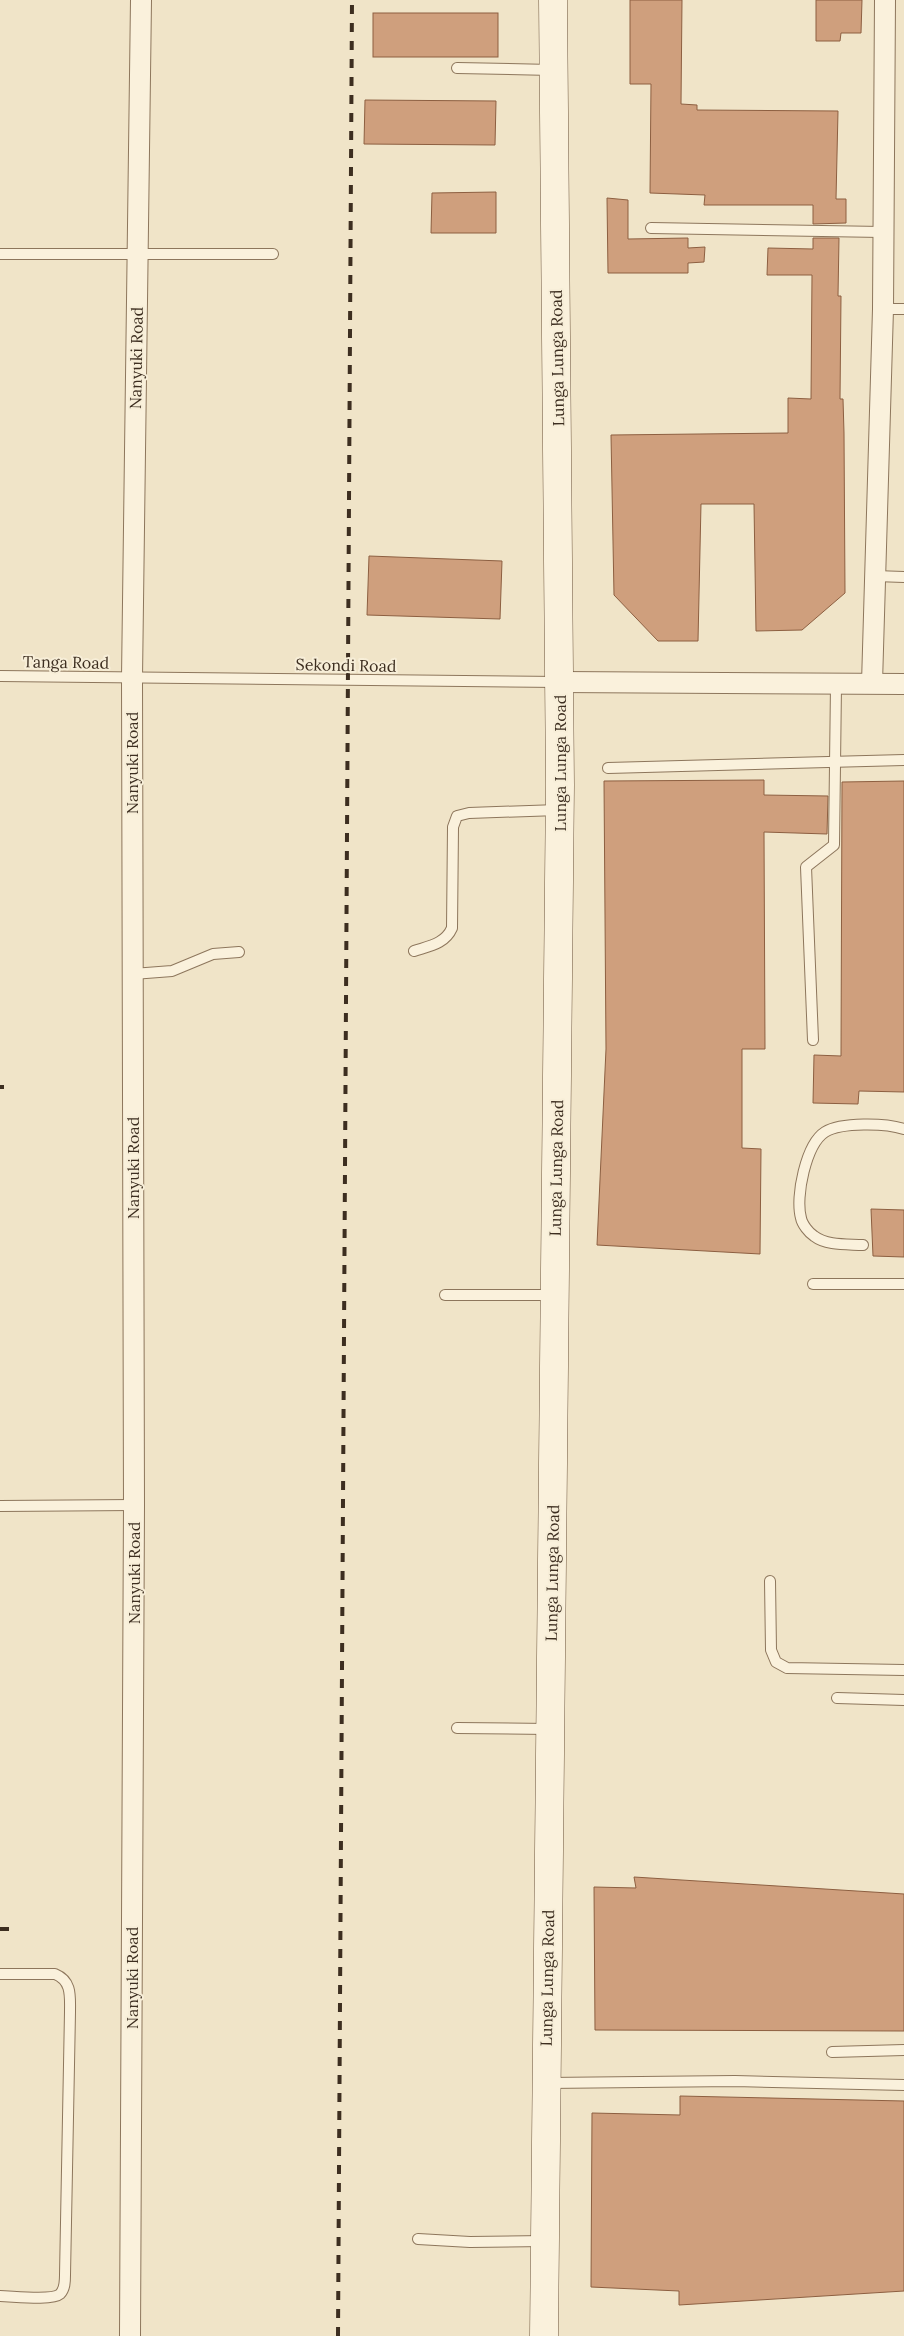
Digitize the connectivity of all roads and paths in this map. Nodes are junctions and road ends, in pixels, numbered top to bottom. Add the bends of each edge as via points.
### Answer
1 (141, 0) edge
2 (553, 0) edge
3 (885, 0) edge
4 (457, 68) dead end
5 (554, 70) junction
6 (652, 228) dead end
7 (882, 232) junction
8 (0, 254) edge
9 (273, 254) dead end
10 (138, 255) junction
11 (882, 309) junction
12 (904, 309) edge
13 (875, 576) junction
14 (904, 577) edge
15 (0, 676) edge
16 (132, 678) junction
17 (560, 682) junction
18 (872, 683) junction
19 (836, 684) junction
20 (904, 684) edge
21 (904, 760) edge
22 (834, 762) junction
23 (608, 768) dead end
24 (560, 810) junction
25 (414, 951) dead end
26 (239, 952) dead end
27 (133, 974) junction
28 (812, 1040) dead end
29 (904, 1129) edge
30 (863, 1245) dead end
31 (813, 1284) dead end
32 (904, 1284) edge
33 (445, 1294) dead end
34 (555, 1294) junction
35 (134, 1505) junction
36 (0, 1506) edge
37 (770, 1581) dead end
38 (904, 1670) edge
39 (837, 1698) dead end
40 (904, 1700) edge
41 (457, 1728) dead end
42 (550, 1729) junction
43 (0, 1974) edge
44 (904, 2050) edge
45 (832, 2052) dead end
46 (546, 2083) junction
47 (904, 2086) edge
48 (418, 2239) dead end
49 (545, 2241) junction
50 (0, 2296) edge
51 (130, 2336) edge
52 (544, 2336) edge

1 - 10 street, Nanyuki Road
2 - 5 main road, Lunga Lunga Road
3 - 7 street
4 - 5 lane
5 - 17 main road, Lunga Lunga Road
6 - 7 lane
7 - 11 street
8 - 10 lane
9 - 10 lane
10 - 16 street, Nanyuki Road
11 - 12 lane
11 - 13 street
13 - 14 lane
13 - 18 street
15 - 16 lane, Tanga Road
16 - 17 lane, Sekondi Road
16 - 27 street, Nanyuki Road
17 - 19 street
17 - 24 main road, Lunga Lunga Road
18 - 19 street
18 - 20 street
19 - 22 lane
21 - 22 lane
22 - 23 lane
22 - 28 lane via 834,845 806,867
24 - 25 lane via 457,816 453,827 452,928 442,941
24 - 34 main road, Lunga Lunga Road
26 - 27 lane via 213,954 172,971
27 - 35 street, Nanyuki Road
29 - 30 lane via 854,1125 837,1127 824,1132 807,1158 801,1218 809,1231 835,1244
31 - 32 lane
33 - 34 lane
34 - 42 main road, Lunga Lunga Road
35 - 36 lane
35 - 51 street, Nanyuki Road
37 - 38 lane via 771,1650 776,1662 787,1668
39 - 40 lane
41 - 42 lane
42 - 46 main road, Lunga Lunga Road
43 - 50 lane via 55,1974 61,1977 69,1989 70,2012 63,2289 60,2294 49,2297
44 - 45 lane
46 - 47 lane via 735,2081
46 - 49 main road, Lunga Lunga Road
48 - 49 lane
49 - 52 main road, Lunga Lunga Road

